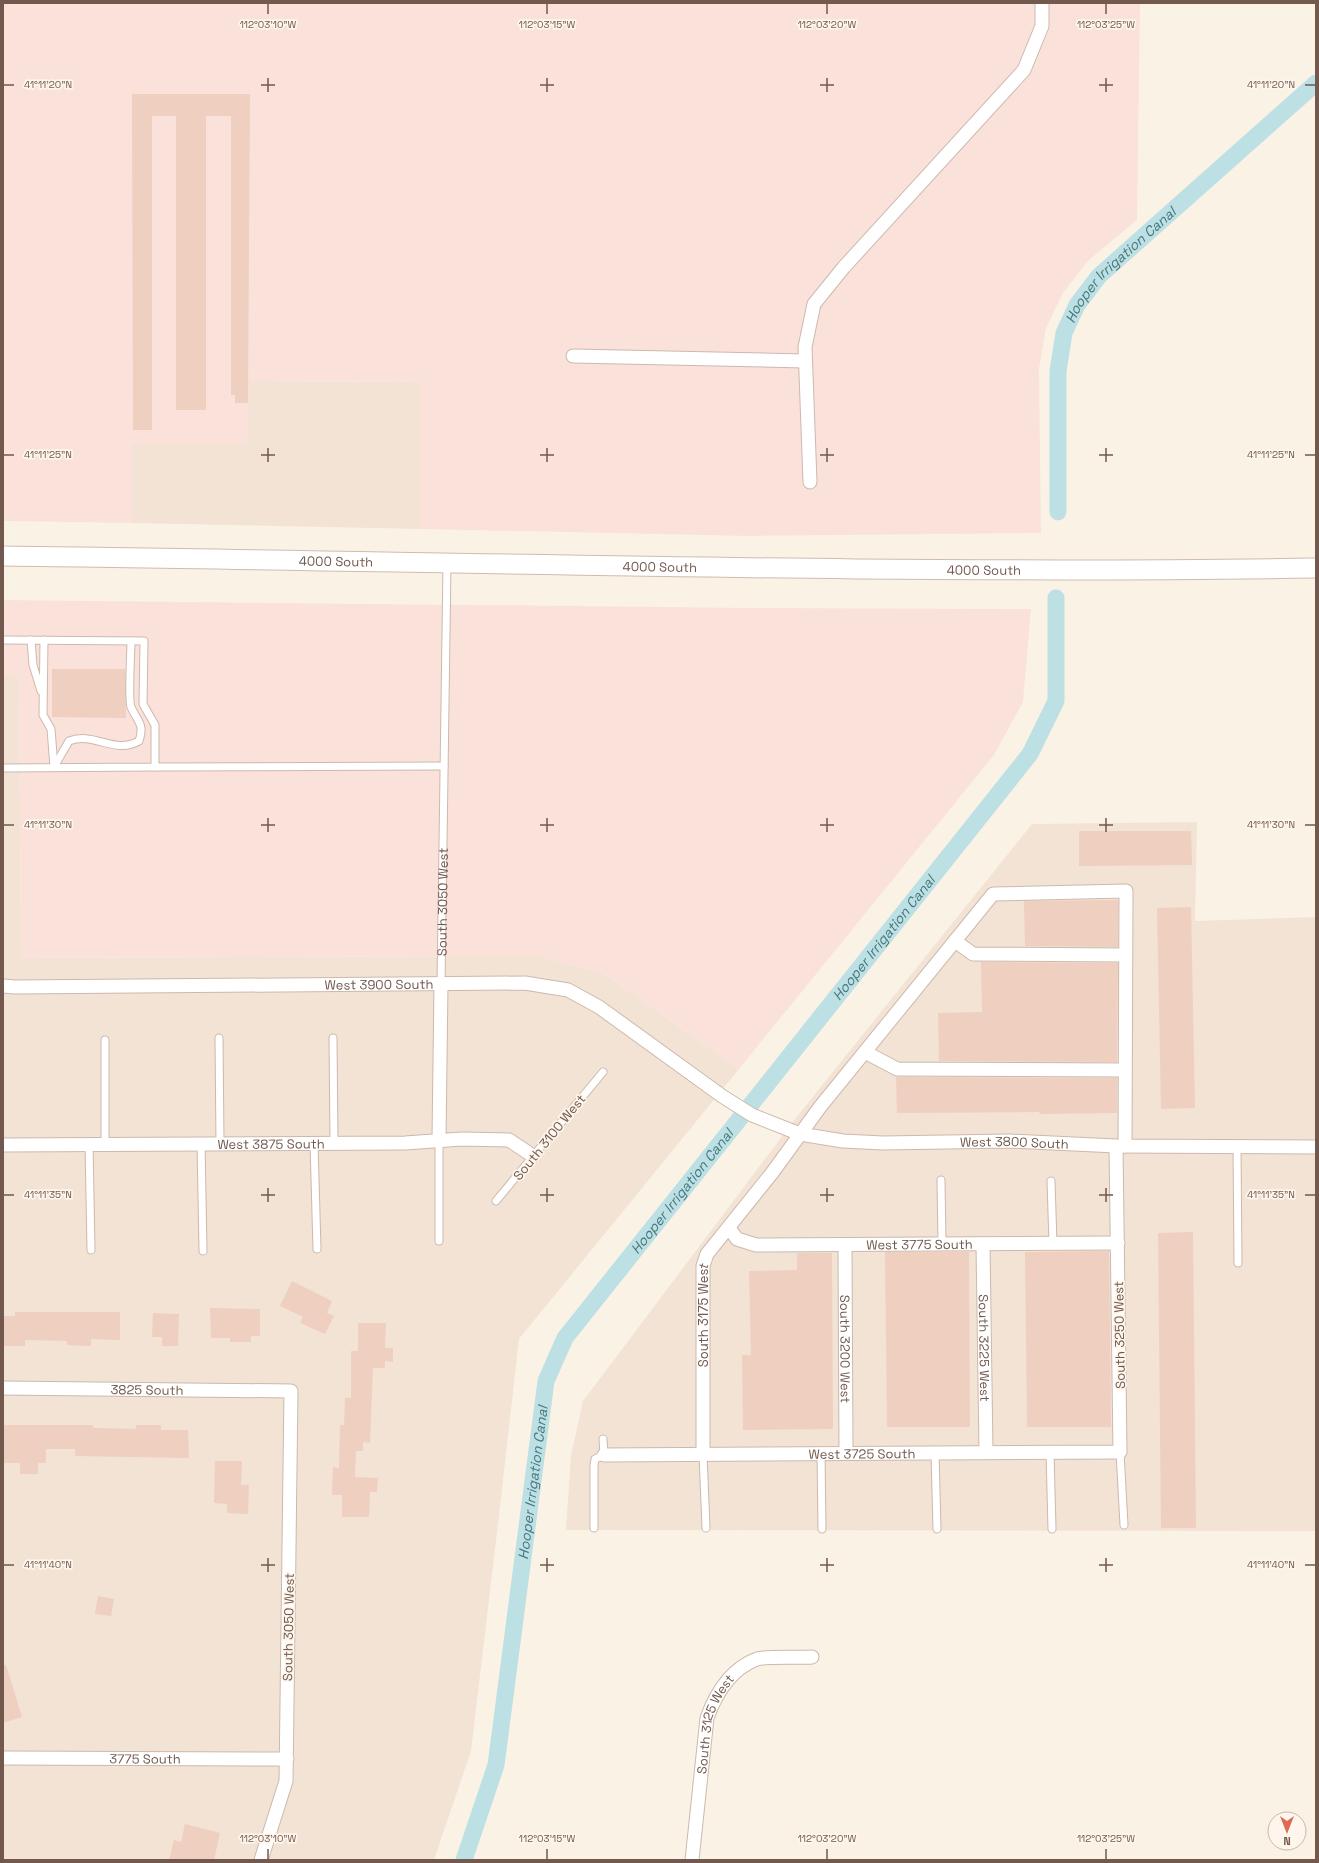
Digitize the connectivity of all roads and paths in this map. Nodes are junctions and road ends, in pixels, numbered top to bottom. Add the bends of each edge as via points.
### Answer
1 (1042, 3) edge
2 (573, 356) dead end
3 (806, 361) junction
4 (810, 482) dead end
5 (3, 556) edge
6 (447, 562) junction
7 (1316, 568) edge
8 (3, 640) edge
9 (31, 640) junction
10 (44, 640) junction
11 (131, 641) junction
12 (43, 698) junction
13 (444, 766) junction
14 (54, 767) junction
15 (155, 767) junction
16 (3, 768) edge
17 (955, 941) junction
18 (1125, 955) junction
19 (441, 984) junction
20 (3, 986) edge
21 (219, 1038) dead end
22 (333, 1038) dead end
23 (105, 1040) dead end
24 (865, 1052) junction
25 (1125, 1070) junction
26 (603, 1072) dead end
27 (722, 1096) joint
28 (800, 1134) junction
29 (439, 1140) junction
30 (334, 1142) junction
31 (201, 1143) junction
32 (220, 1143) junction
33 (314, 1143) junction
34 (89, 1144) junction
35 (105, 1144) junction
36 (3, 1145) edge
37 (1121, 1146) junction
38 (1236, 1146) junction
39 (1316, 1147) edge
40 (533, 1156) junction
41 (941, 1180) dead end
42 (1051, 1181) dead end
43 (496, 1201) dead end
44 (729, 1228) junction
45 (439, 1241) dead end
46 (942, 1244) junction
47 (983, 1244) junction
48 (1053, 1244) junction
49 (1118, 1244) junction
50 (844, 1245) junction
51 (317, 1249) dead end
52 (91, 1250) dead end
53 (203, 1251) dead end
54 (1238, 1263) dead end
55 (3, 1388) edge
56 (291, 1391) joint
57 (603, 1439) dead end
58 (986, 1452) junction
59 (1050, 1452) junction
60 (1120, 1452) junction
61 (821, 1453) junction
62 (846, 1453) junction
63 (936, 1453) junction
64 (703, 1454) junction
65 (604, 1455) junction
66 (1124, 1525) dead end
67 (594, 1528) dead end
68 (706, 1528) dead end
69 (822, 1529) dead end
70 (937, 1529) dead end
71 (1052, 1529) dead end
72 (812, 1657) dead end
73 (3, 1758) edge
74 (287, 1759) junction
75 (261, 1860) edge
76 (692, 1860) edge

1 - 3 street via 1042,26 1024,70 844,267 814,304 805,347
2 - 3 street
3 - 4 street
5 - 6 main road, 4000 South
6 - 7 main road, 4000 South via 952,571
6 - 13 lane, South 3050 West
8 - 9 lane
9 - 10 lane
9 - 12 lane via 33,665
10 - 11 lane
10 - 12 lane
11 - 14 lane via 130,706 138,718 142,733 139,741 130,746 118,747 92,739 69,740
11 - 15 lane via 144,641 143,704 155,725
12 - 14 lane via 43,715 51,729
13 - 15 lane
13 - 19 lane, South 3050 West
14 - 15 lane
14 - 16 lane
17 - 18 street via 973,954
17 - 18 street, South 3250 West via 993,894 1126,891
17 - 24 street, South 3175 West
18 - 25 street, South 3250 West
19 - 20 street, West 3900 South
19 - 27 street, West 3900 South via 525,983 568,990 599,1007
19 - 29 street, South 3050 West
21 - 32 lane
22 - 30 lane
23 - 35 lane
24 - 25 street via 897,1069
24 - 28 street, South 3175 West
25 - 37 street, South 3250 West
26 - 40 lane, South 3100 West
27 - 28 street, West 3800 South via 752,1115
28 - 37 street, West 3800 South via 843,1142 1009,1142
28 - 44 street, South 3175 West
29 - 30 street, West 3875 South
29 - 40 street, West 3875 South via 509,1140
29 - 45 lane, South 3050 West
30 - 33 street, West 3875 South
31 - 32 street, West 3875 South
31 - 35 street, West 3875 South
31 - 53 lane
32 - 33 street, West 3875 South
33 - 51 lane
34 - 35 street, West 3875 South
34 - 36 street, West 3875 South
34 - 52 lane
37 - 38 street, West 3800 South
37 - 49 street, South 3250 West
38 - 39 street, West 3800 South
38 - 54 lane
40 - 43 lane, South 3100 West
41 - 46 lane
42 - 48 lane
44 - 50 street, West 3775 South via 737,1239 756,1245
44 - 64 street, South 3175 West via 708,1254 703,1266
46 - 47 street, West 3775 South
46 - 50 street, West 3775 South
47 - 48 street, West 3775 South
47 - 58 street, South 3225 West
48 - 49 street, West 3775 South
49 - 60 street, South 3250 West
50 - 62 street, South 3200 West
55 - 56 street, 3825 South
56 - 74 street, South 3050 West
57 - 65 lane
58 - 59 street, West 3725 South
58 - 63 street, West 3725 South
59 - 60 street, West 3725 South
59 - 71 lane
60 - 66 lane, South 3250 West
61 - 62 street, West 3725 South
61 - 64 street, West 3725 South
61 - 69 lane
62 - 63 street, West 3725 South
63 - 70 lane
64 - 65 street, West 3725 South
64 - 68 lane, South 3175 West
65 - 67 lane via 595,1459 594,1465
72 - 76 street, South 3125 West via 758,1659 741,1667 726,1681 713,1701 707,1718
73 - 74 street, 3775 South
74 - 75 street, South 3050 West via 286,1781

